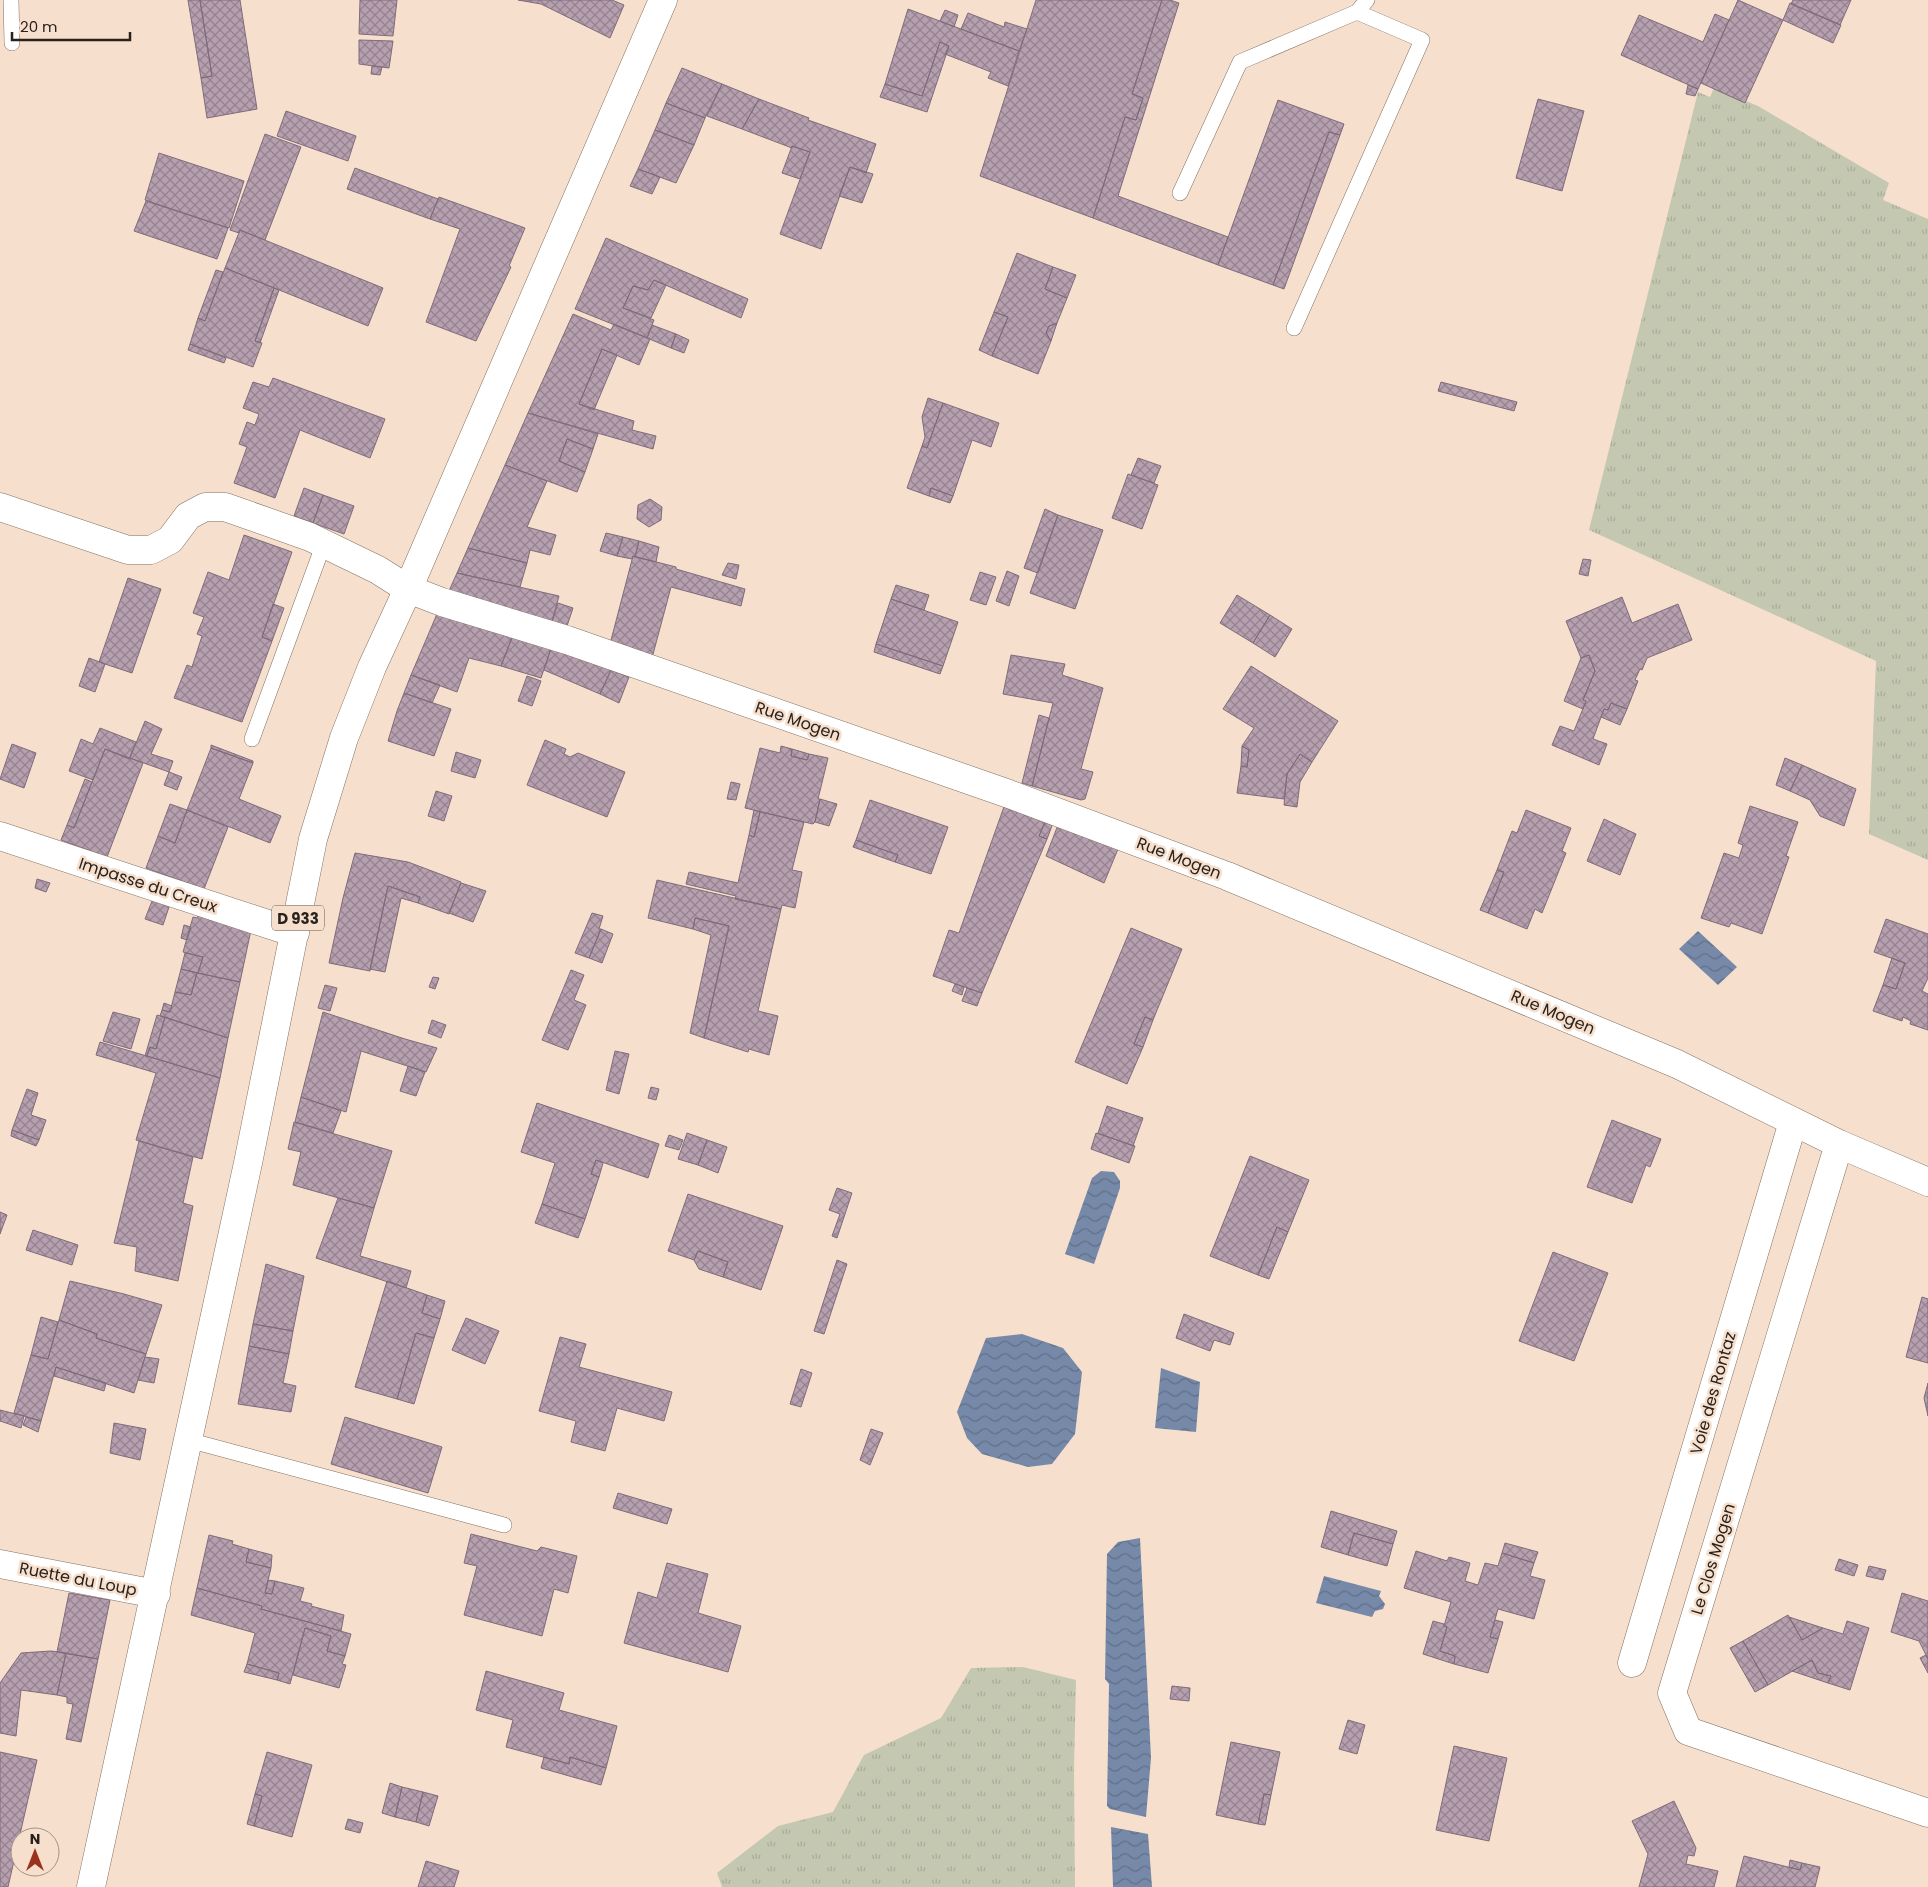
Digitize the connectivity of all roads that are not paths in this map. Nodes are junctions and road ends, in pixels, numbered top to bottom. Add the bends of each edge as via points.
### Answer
1 (11, 0) edge
2 (1367, 0) edge
3 (658, 2) edge
4 (1357, 12) junction
5 (12, 43) dead end
6 (1180, 193) dead end
7 (1294, 328) dead end
8 (0, 507) edge
9 (324, 542) junction
10 (408, 589) junction
11 (252, 739) dead end
12 (0, 836) edge
13 (295, 933) junction
14 (1793, 1122) junction
15 (1839, 1144) junction
16 (1928, 1182) edge
17 (188, 1440) junction
18 (504, 1526) dead end
19 (0, 1564) edge
20 (156, 1594) junction
21 (1632, 1663) dead end
22 (1928, 1813) edge
23 (91, 1887) edge

1 - 5 lane
2 - 4 lane
3 - 10 street, D 933
4 - 6 lane via 1240,62
4 - 7 lane via 1422,40
8 - 9 street, Rue Mogen via 128,550 151,550 170,540 188,516 205,507 226,507
9 - 10 street, Rue Mogen
9 - 11 lane
10 - 13 street, D 933 via 344,738 313,839
10 - 14 street, Rue Mogen via 567,640 962,778 1227,876 1677,1064
12 - 13 street, Impasse du Creux
13 - 17 street, D 933
14 - 15 street, Rue Mogen
14 - 21 street, Voie des Rontaz
15 - 16 street, Rue Mogen
15 - 22 street, Le Clos Mogen via 1672,1693 1688,1731
17 - 18 lane
17 - 20 street, D 933
19 - 20 street, Ruette du Loup
20 - 23 street, D 933

